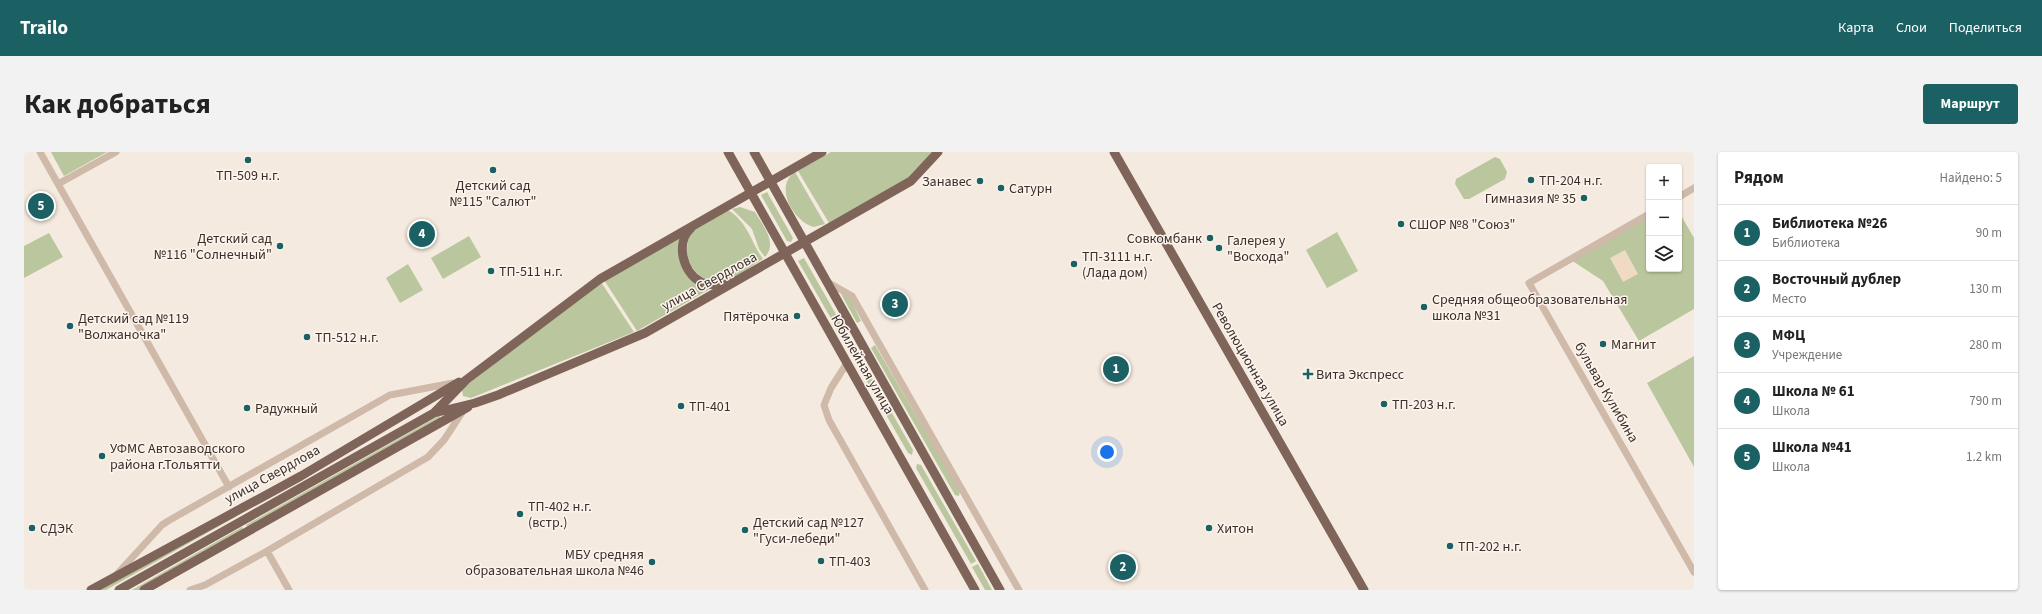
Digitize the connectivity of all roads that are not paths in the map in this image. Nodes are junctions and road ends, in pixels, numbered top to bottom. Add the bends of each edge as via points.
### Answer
1 (40, 152) edge
2 (116, 152) edge
3 (728, 152) edge
4 (754, 152) edge
5 (822, 152) edge
6 (938, 152) edge
7 (1114, 152) edge
8 (771, 182) junction
9 (58, 184) junction
10 (1694, 188) edge
11 (752, 193) junction
12 (1682, 195) edge
13 (1646, 216) edge
14 (695, 225) junction
15 (806, 242) junction
16 (785, 254) junction
17 (734, 283) junction
18 (829, 283) junction
19 (847, 363) junction
20 (462, 382) junction
21 (475, 403) junction
22 (463, 410) junction
23 (434, 413) junction
24 (229, 487) junction
25 (267, 551) junction
26 (1694, 572) edge
27 (114, 577) junction
28 (91, 590) edge
29 (119, 590) edge
30 (144, 590) edge
31 (190, 590) edge
32 (289, 590) edge
33 (926, 590) edge
34 (975, 590) edge
35 (1000, 590) edge
36 (1019, 590) edge
37 (1364, 590) edge

1 - 9 street
2 - 9 street
3 - 11 main road, Юбилейная улица
4 - 8 main road, Юбилейная улица
5 - 8 main road, улица Свердлова
6 - 15 main road, улица Свердлова via 911,181
7 - 37 main road, Революционная улица
8 - 11 main road, улица Свердлова
8 - 15 main road, Юбилейная улица
9 - 24 street
10 - 12 street
11 - 14 main road, улица Свердлова
11 - 16 main road, Юбилейная улица
13 - 26 street, бульвар Кулибина via 1529,283
14 - 17 main road via 686,235 682,252 693,276 711,285
14 - 20 main road, улица Свердлова via 595,282
15 - 16 main road, улица Свердлова
15 - 18 main road, Юбилейная улица
16 - 17 main road, улица Свердлова
16 - 19 main road, Юбилейная улица
17 - 21 main road, улица Свердлова via 645,333
18 - 35 main road, Юбилейная улица
18 - 36 street via 852,296
19 - 33 street via 831,388 824,405 825,410
19 - 34 main road, Юбилейная улица
20 - 21 main road via 459,391 461,396 464,400
20 - 23 main road, улица Свердлова
20 - 24 street via 390,396
20 - 27 main road, улица Свердлова via 301,476
21 - 22 main road, улица Свердлова
21 - 23 main road, улица Свердлова
22 - 25 street via 444,440 428,457
22 - 30 main road, улица Свердлова
23 - 29 main road, улица Свердлова
24 - 27 street via 162,525
25 - 31 street via 205,585
25 - 32 street
27 - 28 main road, улица Свердлова

